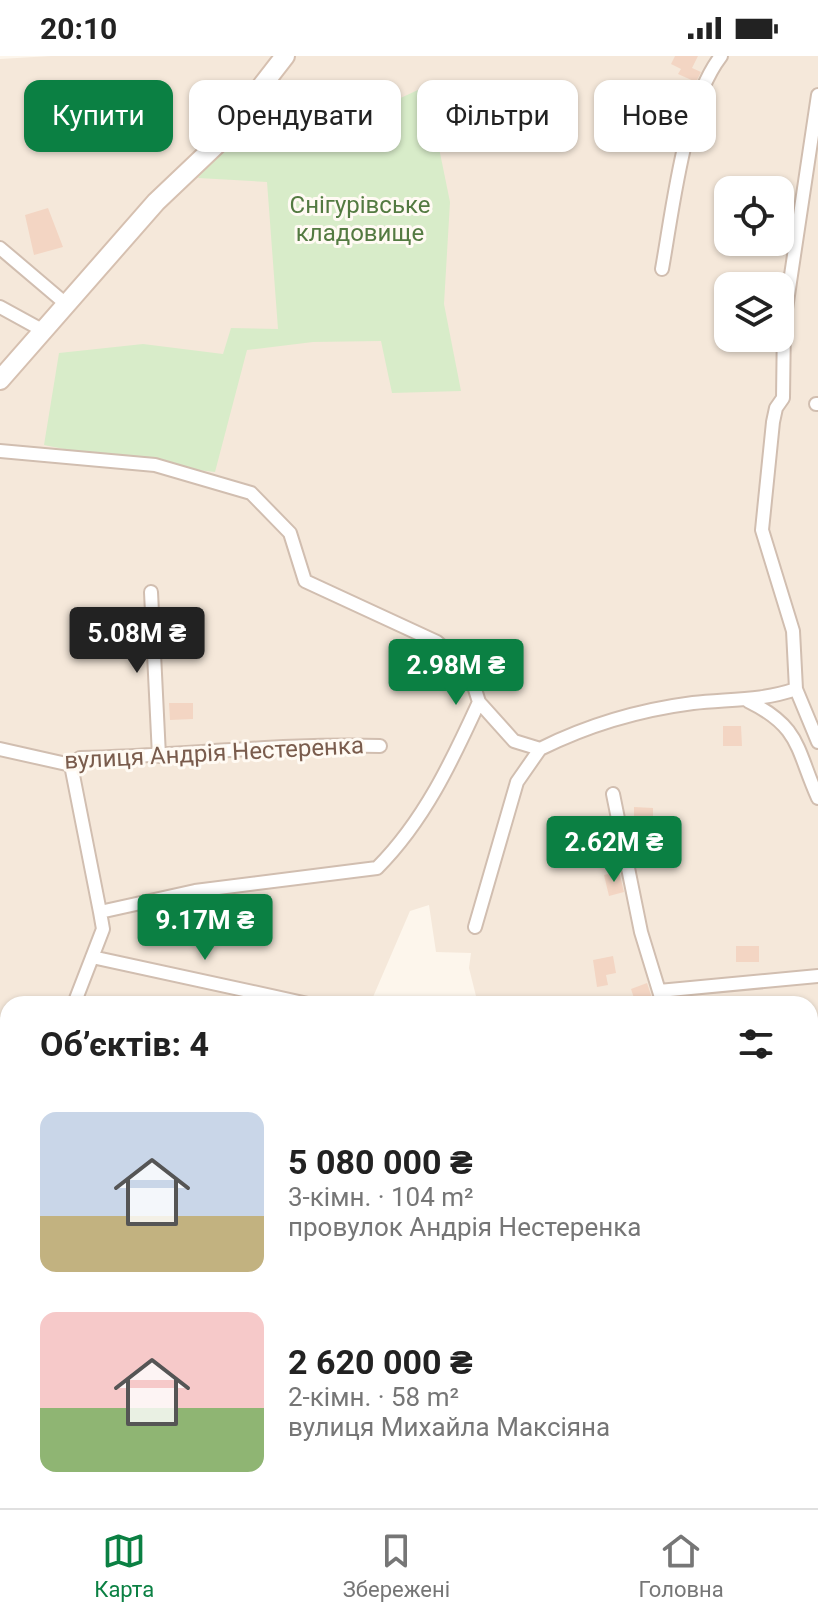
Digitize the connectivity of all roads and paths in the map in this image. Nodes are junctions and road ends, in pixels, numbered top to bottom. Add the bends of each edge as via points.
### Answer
1 (285, 56) edge
2 (721, 56) edge
3 (818, 95) edge
4 (0, 248) edge
5 (662, 269) dead end
6 (66, 304) junction
7 (0, 307) edge
8 (42, 330) junction
9 (0, 380) edge
10 (0, 451) edge
11 (151, 592) dead end
12 (796, 689) junction
13 (745, 700) junction
14 (479, 702) junction
15 (818, 742) edge
16 (380, 746) dead end
17 (0, 749) edge
18 (540, 749) junction
19 (159, 756) junction
20 (71, 765) junction
21 (613, 794) dead end
22 (818, 798) edge
23 (100, 912) junction
24 (475, 927) dead end
25 (92, 957) junction
26 (818, 976) edge
27 (77, 996) edge
28 (271, 996) edge
29 (661, 996) edge
30 (668, 996) edge

1 - 6 street via 216,145 156,202
2 - 5 street via 709,71 694,113
3 - 12 street via 787,293 783,398 773,422 762,530 793,631
4 - 6 street
6 - 8 street
7 - 8 street
8 - 9 street
10 - 14 street via 155,465 251,493 290,533 305,581 437,642 461,663
11 - 19 street
12 - 13 street
12 - 15 street
13 - 18 street via 693,703 600,722
13 - 22 street via 790,729
14 - 18 street via 514,741
14 - 23 street via 443,780 377,868 195,891
16 - 19 street, вулиця Андрія Нестеренка via 319,744
17 - 20 street, вулиця Андрія Нестеренка
18 - 24 street via 517,782
19 - 20 street, вулиця Андрія Нестеренка via 80,758
20 - 23 street
21 - 29 street via 641,932
23 - 25 street via 103,929
25 - 27 street
25 - 28 street
26 - 30 street

